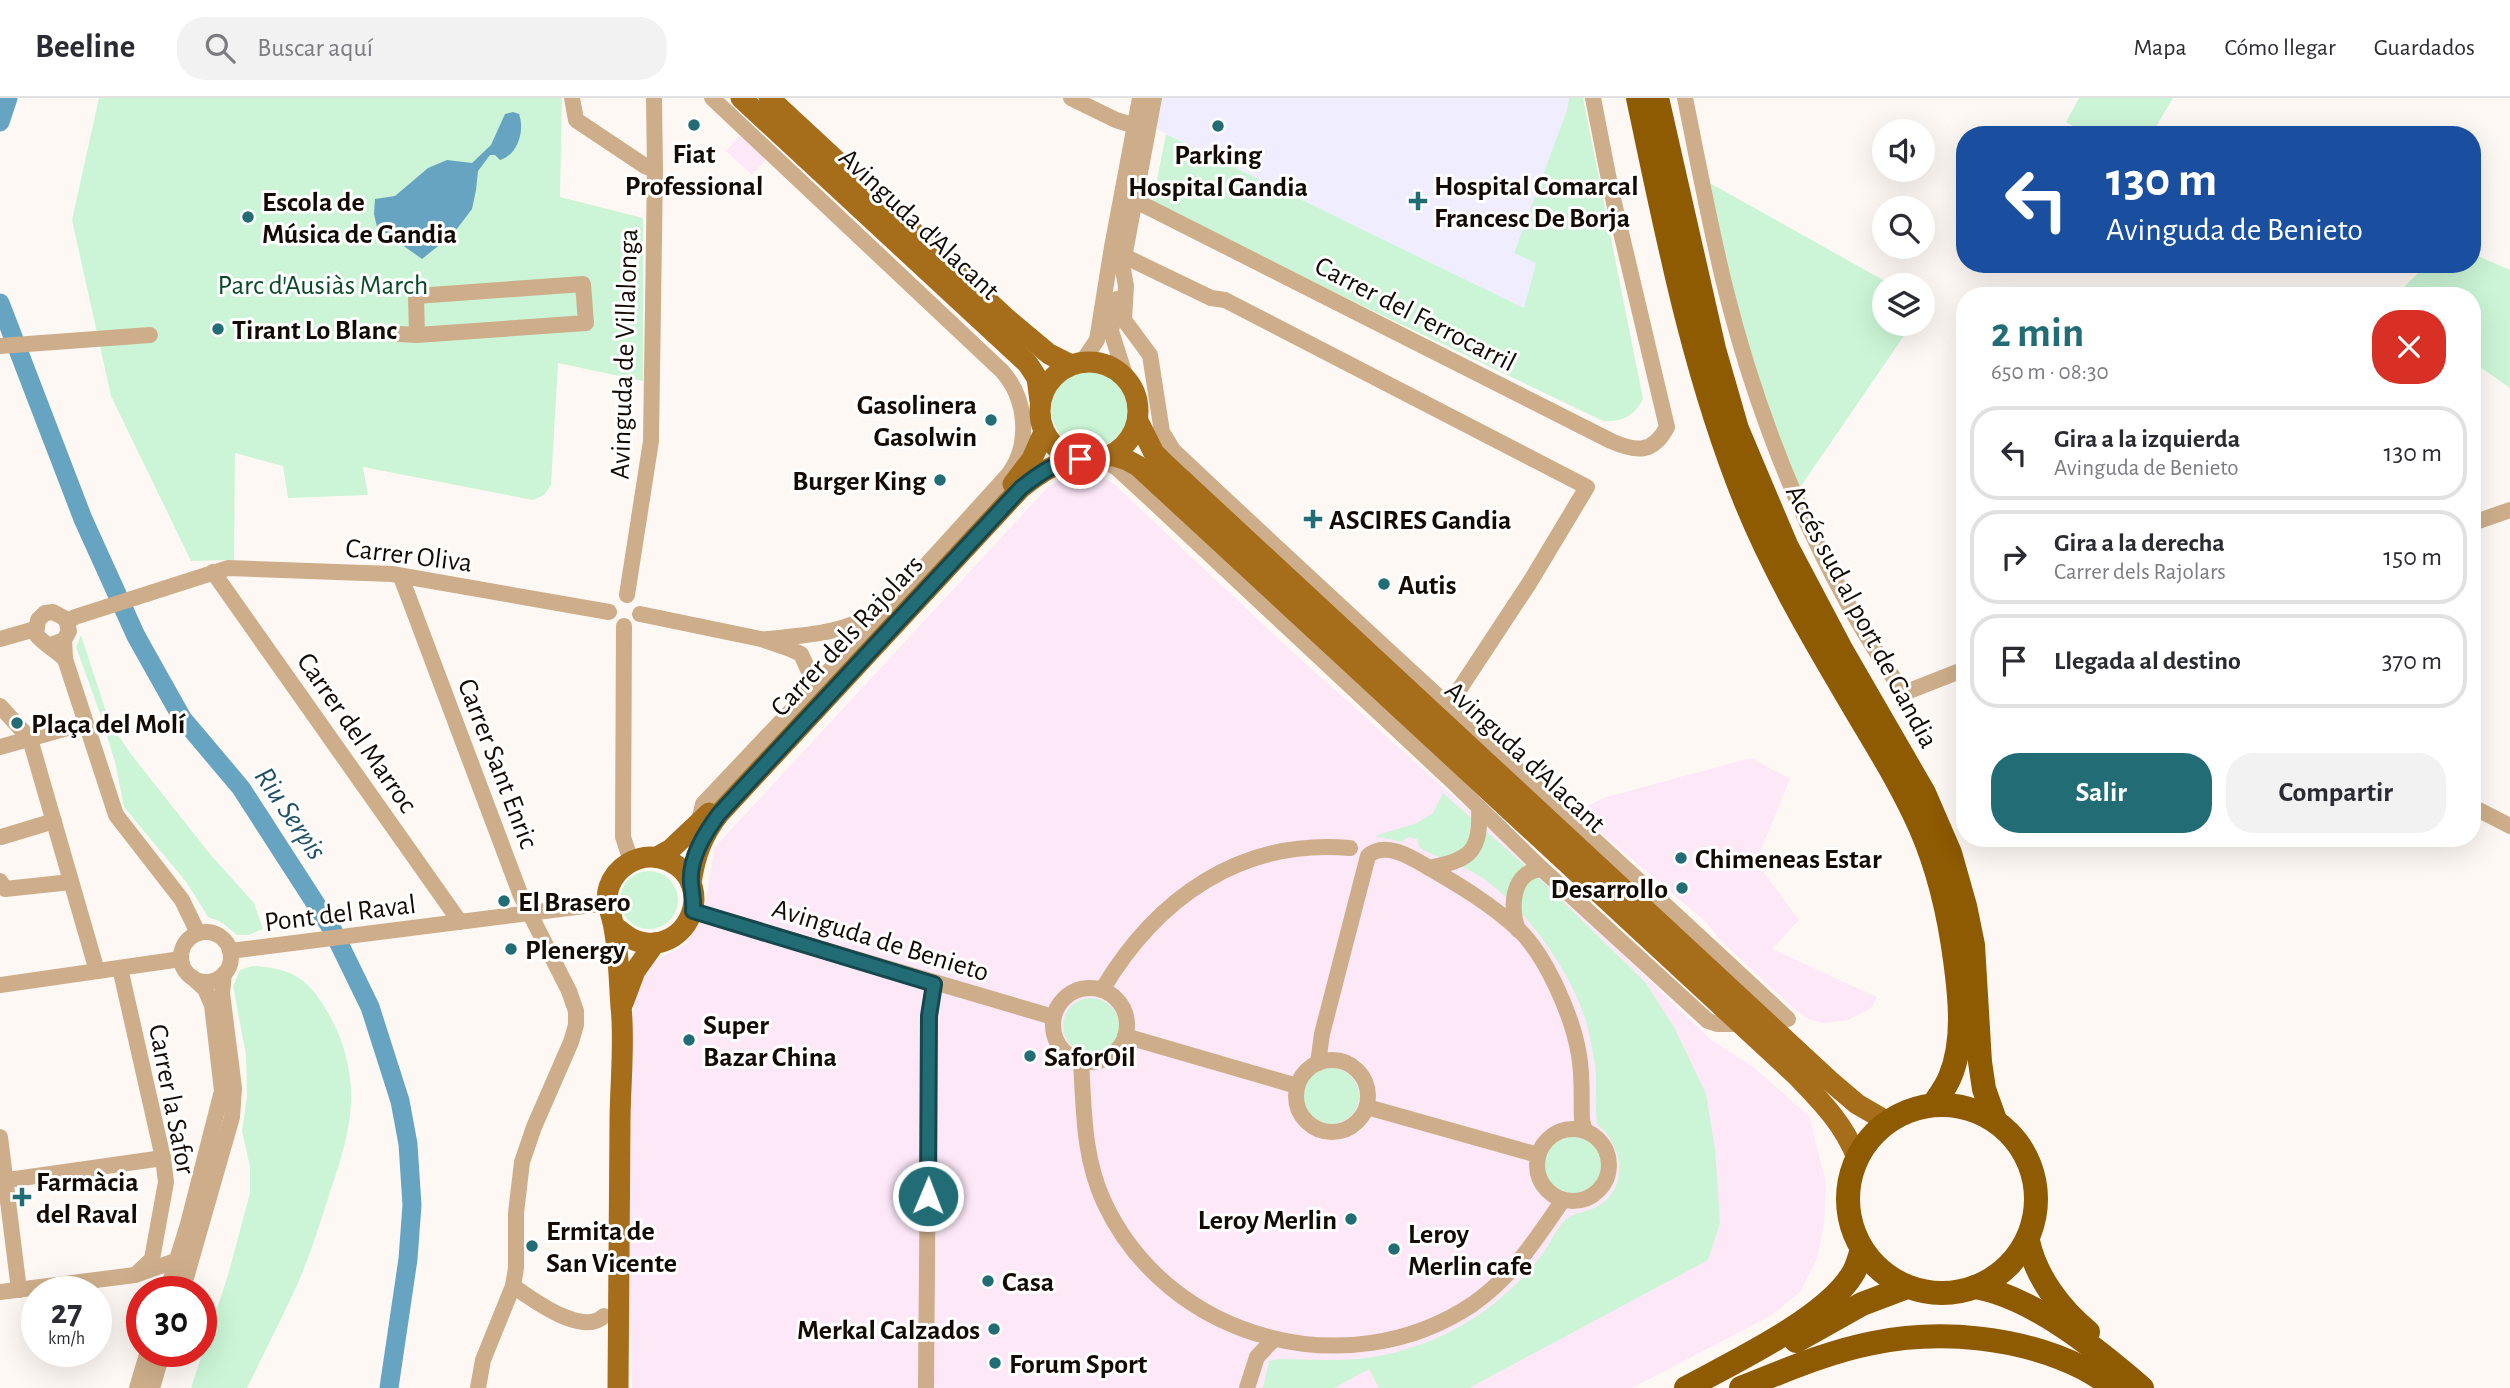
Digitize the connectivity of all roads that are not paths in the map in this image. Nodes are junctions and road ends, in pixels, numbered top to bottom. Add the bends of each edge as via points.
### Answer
1 (572, 98) edge
2 (665, 98) edge
3 (712, 98) edge
4 (724, 98) edge
5 (769, 98) edge
6 (1071, 98) edge
7 (1140, 98) edge
8 (1154, 98) edge
9 (1593, 98) edge
10 (1633, 98) edge
11 (1638, 98) edge
12 (1657, 98) edge
13 (1685, 98) edge
14 (655, 105) edge
15 (736, 107) edge
16 (1135, 126) junction
17 (1652, 163) junction
18 (655, 170) junction
19 (1136, 201) junction
20 (1123, 260) junction
21 (398, 334) dead end
22 (150, 335) dead end
23 (417, 335) junction
24 (966, 338) junction
25 (1000, 338) junction
26 (0, 346) edge
27 (1077, 363) junction
28 (1126, 378) junction
29 (1040, 401) junction
30 (1138, 421) junction
31 (1044, 432) junction
32 (1097, 458) junction
33 (2510, 510) edge
34 (2481, 520) edge
35 (207, 573) junction
36 (401, 577) junction
37 (628, 595) junction
38 (898, 595) junction
39 (609, 612) junction
40 (640, 614) junction
41 (71, 619) junction
42 (624, 626) junction
43 (35, 629) junction
44 (0, 639) edge
45 (761, 639) junction
46 (58, 643) junction
47 (1956, 673) edge
48 (806, 694) junction
49 (1449, 705) junction
50 (0, 706) edge
51 (85, 723) junction
52 (30, 739) junction
53 (0, 747) edge
54 (1479, 808) junction
55 (2481, 811) edge
56 (54, 821) junction
57 (2510, 826) edge
58 (698, 827) junction
59 (0, 837) edge
60 (1350, 848) dead end
61 (657, 857) junction
62 (631, 861) junction
63 (1429, 868) junction
64 (1542, 869) junction
65 (0, 881) edge
66 (71, 882) junction
67 (691, 883) junction
68 (608, 903) junction
69 (693, 911) junction
70 (529, 912) junction
71 (460, 922) junction
72 (614, 926) junction
73 (1518, 930) junction
74 (198, 933) junction
75 (655, 943) junction
76 (230, 951) junction
77 (181, 959) junction
78 (120, 968) junction
79 (97, 971) junction
80 (224, 974) junction
81 (192, 977) junction
82 (934, 984) junction
83 (0, 985) edge
84 (1102, 990) junction
85 (622, 1008) junction
86 (1053, 1017) junction
87 (1788, 1019) dead end
88 (1740, 1024) junction
89 (1125, 1036) junction
90 (1081, 1061) junction
91 (1318, 1063) junction
92 (1297, 1086) junction
93 (1933, 1105) junction
94 (1367, 1107) junction
95 (1994, 1120) junction
96 (1888, 1122) junction
97 (1585, 1131) junction
98 (0, 1137) edge
99 (1538, 1155) junction
100 (163, 1158) junction
101 (1857, 1158) junction
102 (3, 1181) edge
103 (1563, 1200) junction
104 (2028, 1241) junction
105 (1862, 1250) junction
106 (175, 1261) junction
107 (135, 1275) junction
108 (138, 1276) edge
109 (171, 1276) edge
110 (187, 1276) edge
111 (513, 1286) junction
112 (1907, 1287) junction
113 (1975, 1287) junction
114 (19, 1290) junction
115 (0, 1292) edge
116 (604, 1316) dead end
117 (1272, 1341) junction
118 (144, 1367) edge
119 (158, 1367) edge
120 (137, 1388) edge
121 (152, 1388) edge
122 (478, 1388) edge
123 (618, 1388) edge
124 (926, 1388) edge
125 (1247, 1388) edge
126 (1686, 1388) edge
127 (1709, 1388) edge
128 (1741, 1388) edge
129 (2115, 1388) edge
130 (2142, 1388) edge
131 (2151, 1388) edge

1 - 18 street via 576,120
2 - 14 street
3 - 15 street
4 - 15 street
5 - 27 main road, Avinguda d'Alacant via 1006,318 1049,354
6 - 16 street
7 - 16 street
8 - 19 street
9 - 19 street, Carrer del Ferrocarril via 1667,427 1652,446 1627,449
10 - 17 highway
11 - 17 highway, Accés sud al port de Gandia
12 - 95 highway, Accés sud al port de Gandia via 1737,429 1792,557 1914,774 1950,853 1973,945 1979,1062
13 - 47 street via 1726,291 1753,384 1808,525 1871,647 1904,693
14 - 18 street, Avinguda de Villalonga
15 - 24 street
15 - 25 main road, Avinguda d'Alacant
16 - 27 street via 1097,340
17 - 93 highway, Accés sud al port de Gandia via 1688,322 1713,412 1745,500 1805,622 1903,790 1937,872 1951,930 1959,1014 1950,1077
18 - 37 street, Avinguda de Villalonga via 651,441
19 - 20 street
20 - 28 street via 1111,331
20 - 49 street, Avinguda d'Alacant via 1124,320 1150,355 1162,432 1173,450
20 - 49 street via 1225,300 1587,487
21 - 23 street
22 - 26 street
23 - 23 street via 586,323 583,284 416,296
24 - 25 street
24 - 38 street via 1002,371 1017,394 1023,427 1020,453 1008,475
25 - 29 main road, Avinguda d'Alacant via 1037,378
27 - 28 main road via 1106,364
27 - 29 main road via 1051,379
28 - 30 main road via 1137,398
29 - 31 main road
30 - 32 main road via 1123,447
30 - 96 main road, Avinguda d'Alacant via 1165,464 1844,1094
31 - 32 main road via 1065,454
31 - 58 main road, Carrer dels Rajolars via 1021,476
32 - 54 street via 1117,468
32 - 67 main road, Carrer dels Rajolars via 1063,461 1021,488 719,814 697,850
32 - 88 main road, Avinguda d'Alacant via 1127,460 1138,466
33 - 34 street
35 - 36 street, Carrer Oliva via 228,568 299,569
35 - 41 street, Carrer Oliva
35 - 71 street, Carrer del Marroc
36 - 39 street, Carrer Oliva
36 - 70 street, Carrer Sant Enric
37 - 39 street via 613,600
37 - 40 street via 638,603
38 - 45 street via 852,625
38 - 48 street
39 - 42 street via 615,623
40 - 42 street via 633,624
40 - 45 street
41 - 43 street via 50,612 38,620
41 - 46 street via 69,631
42 - 62 street via 623,837
43 - 44 street
43 - 46 street via 42,642
45 - 48 street via 801,654 810,674
46 - 51 street
48 - 58 street via 703,804
49 - 87 street, Avinguda d'Alacant
50 - 52 street
51 - 52 street
51 - 74 street via 116,815 182,900
52 - 53 street
52 - 56 street
54 - 63 street via 1480,831 1472,850 1451,863
54 - 64 street
55 - 57 street
56 - 59 street
56 - 66 street
58 - 61 main road, Carrer dels Rajolars
60 - 84 street via 1280,851 1205,881 1150,924
61 - 62 main road
61 - 67 main road via 677,865
62 - 68 main road via 614,877
63 - 73 street via 1469,891
63 - 91 street via 1382,848 1368,856
64 - 73 street via 1528,873 1517,886 1514,917
64 - 88 street via 1708,1021
65 - 66 street via 5,889
66 - 79 street
67 - 69 main road
68 - 70 street, Pont del Raval
68 - 72 main road
69 - 75 main road via 675,936
69 - 82 street, Avinguda de Benieto
70 - 71 street, Pont del Raval
70 - 111 street, Carrer Sant Enric via 573,1001 576,1017 571,1042 522,1162
71 - 76 street, Pont del Raval
72 - 75 main road via 637,942
72 - 85 main road
73 - 97 street via 1545,968 1567,1012 1579,1052
74 - 76 street via 218,935
74 - 77 street via 187,941
75 - 85 main road via 635,971
76 - 80 street
77 - 78 street
77 - 81 street
78 - 79 street
78 - 100 street, Carrer la Safor
79 - 83 street
80 - 81 street via 205,982
80 - 110 street via 222,993 234,1088 232,1117
81 - 106 street via 205,989 212,1005 222,1091
82 - 86 street, Avinguda de Benieto
82 - 124 street via 929,1016
84 - 86 street via 1089,988 1066,996
84 - 89 street via 1120,1003 1127,1025
85 - 123 main road
86 - 90 street via 1058,1045
88 - 101 main road, Avinguda d'Alacant via 1833,1114 1848,1134
89 - 90 street via 1113,1054
89 - 92 street
90 - 117 street via 1088,1154 1104,1202 1124,1235 1176,1293 1227,1324
91 - 92 street via 1308,1068
91 - 94 street via 1334,1060 1361,1073 1367,1084
92 - 94 street via 1299,1113 1324,1132 1345,1130
93 - 95 highway, Accés sud al port de Gandia via 1955,1105
93 - 96 highway, Accés sud al port de Gandia
94 - 99 street
95 - 104 highway, Accés sud al port de Gandia via 2017,1142 2032,1168 2037,1199
96 - 101 highway, Accés sud al port de Gandia
97 - 99 street via 1570,1129 1549,1137
97 - 103 street via 1605,1148 1609,1158 1606,1179 1591,1196
98 - 102 street
99 - 103 street via 1539,1178
100 - 102 street
100 - 107 street, Carrer la Safor via 166,1182 152,1259
101 - 105 highway, Accés sud al port de Gandia via 1847,1204
102 - 114 street
103 - 117 street via 1517,1265 1476,1302 1443,1321 1362,1346
104 - 113 highway, Accés sud al port de Gandia via 2015,1260
104 - 131 highway via 2044,1282 2059,1303
105 - 112 highway, Accés sud al port de Gandia via 1888,1277
105 - 126 highway via 1853,1274 1837,1294 1808,1317
106 - 107 street
106 - 109 street
107 - 108 street
107 - 114 street
111 - 116 street via 569,1318 592,1322
111 - 122 street, Carrer Sant Enric via 483,1360
112 - 113 highway, Accés sud al port de Gandia via 1948,1293
112 - 127 highway via 1862,1304
113 - 130 highway via 1994,1290 2075,1335
114 - 115 street
117 - 125 street via 1257,1357
118 - 120 street
119 - 121 street
128 - 129 highway via 1861,1346 1931,1337 2033,1349 2083,1368

